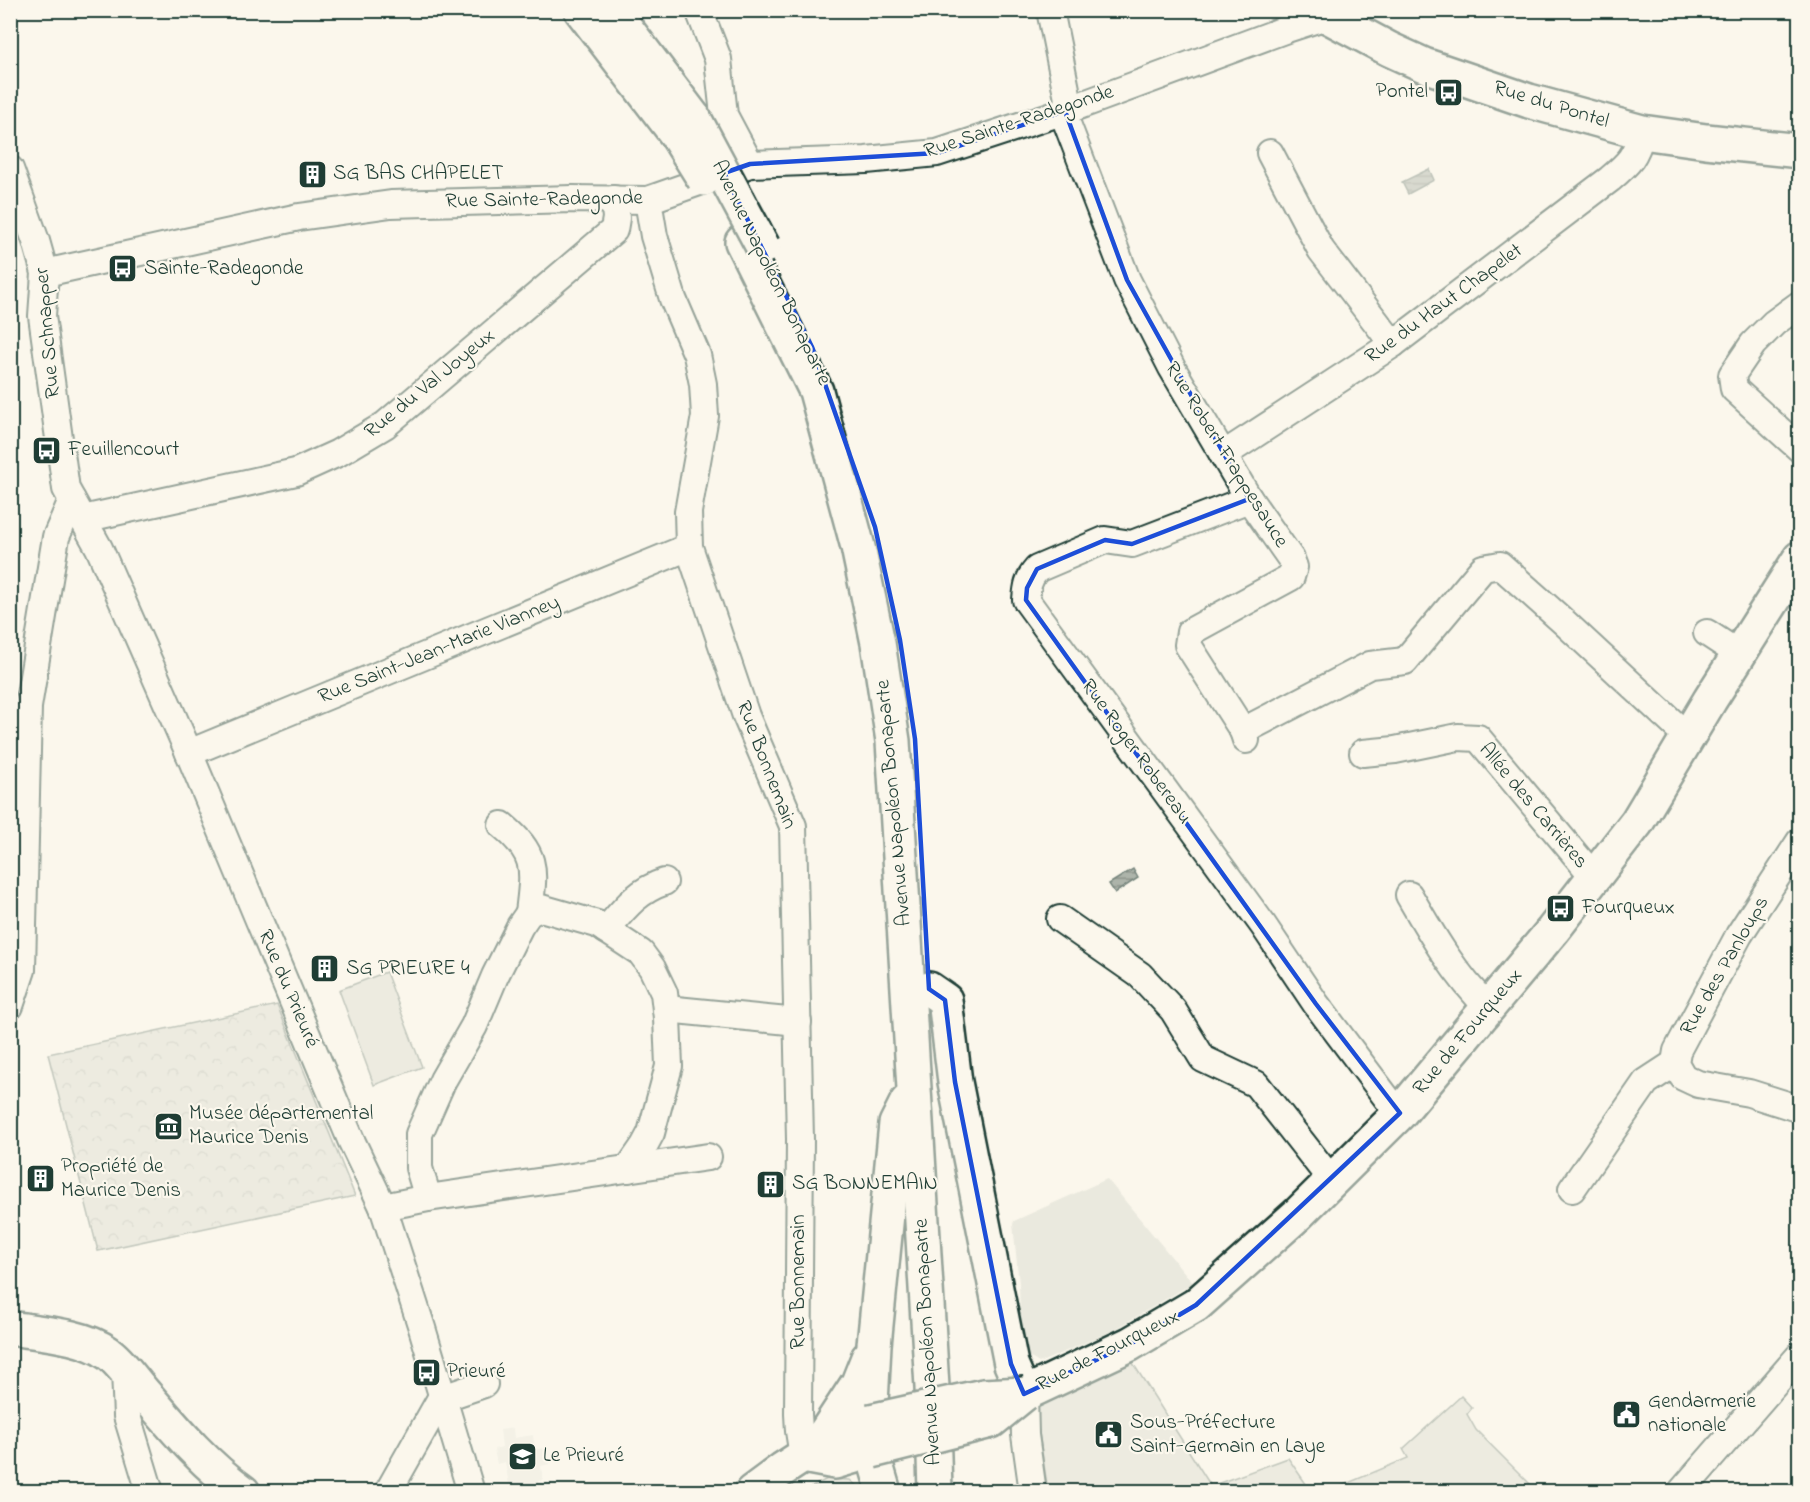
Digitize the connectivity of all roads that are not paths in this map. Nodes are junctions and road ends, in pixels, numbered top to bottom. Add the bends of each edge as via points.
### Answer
1 (581, 10) edge
2 (612, 10) edge
3 (699, 10) edge
4 (1050, 10) edge
5 (1328, 12) edge
6 (1065, 111) junction
7 (685, 126) junction
8 (1642, 132) junction
9 (1799, 150) edge
10 (1270, 153) dead end
11 (750, 165) junction
12 (11, 173) edge
13 (614, 199) junction
14 (648, 200) junction
15 (753, 244) junction
16 (45, 273) junction
17 (1800, 304) edge
18 (1393, 345) junction
19 (1800, 449) edge
20 (1223, 455) junction
21 (1249, 499) junction
22 (78, 509) junction
23 (689, 547) junction
24 (1800, 558) edge
25 (1707, 633) dead end
26 (1739, 654) junction
27 (1689, 738) junction
28 (189, 753) junction
29 (1363, 753) dead end
30 (502, 825) dead end
31 (1800, 842) edge
32 (1594, 877) junction
33 (664, 882) dead end
34 (1409, 895) dead end
35 (529, 913) junction
36 (1060, 919) dead end
37 (606, 930) junction
38 (929, 989) junction
39 (10, 1006) edge
40 (1488, 1008) junction
41 (666, 1009) junction
42 (798, 1022) junction
43 (1675, 1063) junction
44 (914, 1087) junction
45 (1800, 1109) edge
46 (1400, 1113) junction
47 (708, 1157) dead end
48 (628, 1169) junction
49 (1332, 1181) junction
50 (1572, 1189) dead end
51 (428, 1198) junction
52 (383, 1207) junction
53 (10, 1328) edge
54 (874, 1345) junction
55 (1800, 1355) edge
56 (125, 1372) junction
57 (484, 1384) dead end
58 (1024, 1394) junction
59 (442, 1397) junction
60 (871, 1436) junction
61 (814, 1446) junction
62 (150, 1491) edge
63 (243, 1491) edge
64 (388, 1491) edge
65 (471, 1491) edge
66 (752, 1491) edge
67 (884, 1491) edge
68 (935, 1491) edge
69 (956, 1491) edge
70 (1033, 1491) edge
71 (1681, 1491) edge

1 - 7 main road, Avenue Napoléon Bonaparte
2 - 7 main road, Avenue Napoléon Bonaparte
3 - 11 street via 718,59 724,115
4 - 6 street, Rue Robert Frappesauce via 1068,99
5 - 6 street, Rue Sainte-Radegonde
5 - 8 main road, Rue du Pontel via 1389,50 1424,65 1528,101
6 - 11 street, Rue Sainte-Radegonde via 937,153
6 - 20 street, Rue Robert Frappesauce via 1127,280
7 - 15 main road, Avenue Napoléon Bonaparte, bridge
8 - 9 main road, Rue du Pontel
8 - 18 street, Rue du Haut Chapelet via 1631,161 1610,179
10 - 18 street via 1321,250
11 - 14 street, Rue Sainte-Radegonde
12 - 16 street, Rue Schnapper
13 - 14 street, Rue Sainte-Radegonde
13 - 16 street, Rue Sainte-Radegonde via 391,204 299,218
13 - 22 street, Rue du Val Joyeux via 614,230 385,425 338,453 296,472
14 - 23 street, Rue Bonnemain via 654,236 673,299 697,355 703,384 705,416 688,512
15 - 38 main road, Avenue Napoléon Bonaparte via 812,347 850,445 875,527 900,640 915,739
15 - 44 main road, Avenue Napoléon Bonaparte via 816,391 858,547 878,643 893,741
16 - 22 street, Rue Schnapper via 42,316 66,489
17 - 19 street via 1753,344 1732,375 1734,388
18 - 20 street, Rue du Haut Chapelet
20 - 21 street, Rue Robert Frappesauce
21 - 27 street, Rue Robert Frappesauce via 1291,559 1291,577 1190,632 1187,638 1245,735 1370,665 1405,661 1483,568 1500,565
21 - 46 street, Rue Roger Robereau via 1132,544 1105,540 1036,569 1030,576 1026,600 1263,925 1316,1005
22 - 28 street, Rue du Prieuré
22 - 39 street via 56,537 28,706 22,970
23 - 28 street, Rue Saint-Jean-Marie Vianney
23 - 42 street, Rue Bonnemain via 746,716 793,826
24 - 26 main road, Rue de Fourqueux
25 - 26 street
26 - 27 main road, Rue de Fourqueux
27 - 32 main road, Rue de Fourqueux via 1637,822
28 - 52 street, Rue du Prieuré
29 - 32 street, Allée des Carrières via 1458,737 1478,738
30 - 35 street via 530,855
31 - 43 street, Rue des Panloups via 1739,935 1677,1051
32 - 40 main road, Rue de Fourqueux
33 - 37 street via 637,895
34 - 40 street via 1444,954
35 - 37 street via 541,908
35 - 51 street via 419,1134 419,1168
36 - 49 street via 1140,975 1173,1010 1203,1059 1256,1084
37 - 41 street via 641,953 664,993
38 - 58 main road via 945,1000 956,1082 1011,1364
38 - 69 main road, Avenue Napoléon Bonaparte
40 - 46 main road, Rue de Fourqueux
41 - 42 street
41 - 48 street via 669,1066 651,1133
42 - 61 street, Rue Bonnemain via 798,1414 799,1431
43 - 45 street, Rue des Panloups via 1683,1077 1698,1084 1749,1093
43 - 50 street, Rue des Panloups via 1646,1082
44 - 54 main road via 896,1124
44 - 68 main road, Avenue Napoléon Bonaparte
46 - 49 main road, Rue de Fourqueux
47 - 48 street
48 - 51 street
49 - 58 main road, Rue de Fourqueux via 1196,1305 1130,1344
51 - 52 street
52 - 59 street, Rue du Prieuré
53 - 56 main road via 90,1343 109,1354
54 - 60 main road
54 - 61 main road via 858,1383
55 - 71 street
56 - 62 street via 127,1416
56 - 63 main road via 191,1448
57 - 59 street
58 - 60 main road, Rue de Fourqueux, bridge via 983,1396
58 - 70 street
59 - 64 street
59 - 65 street, Rue du Prieuré
60 - 61 main road, Rue de Fourqueux
60 - 67 main road
61 - 66 main road, Rue de Fourqueux

